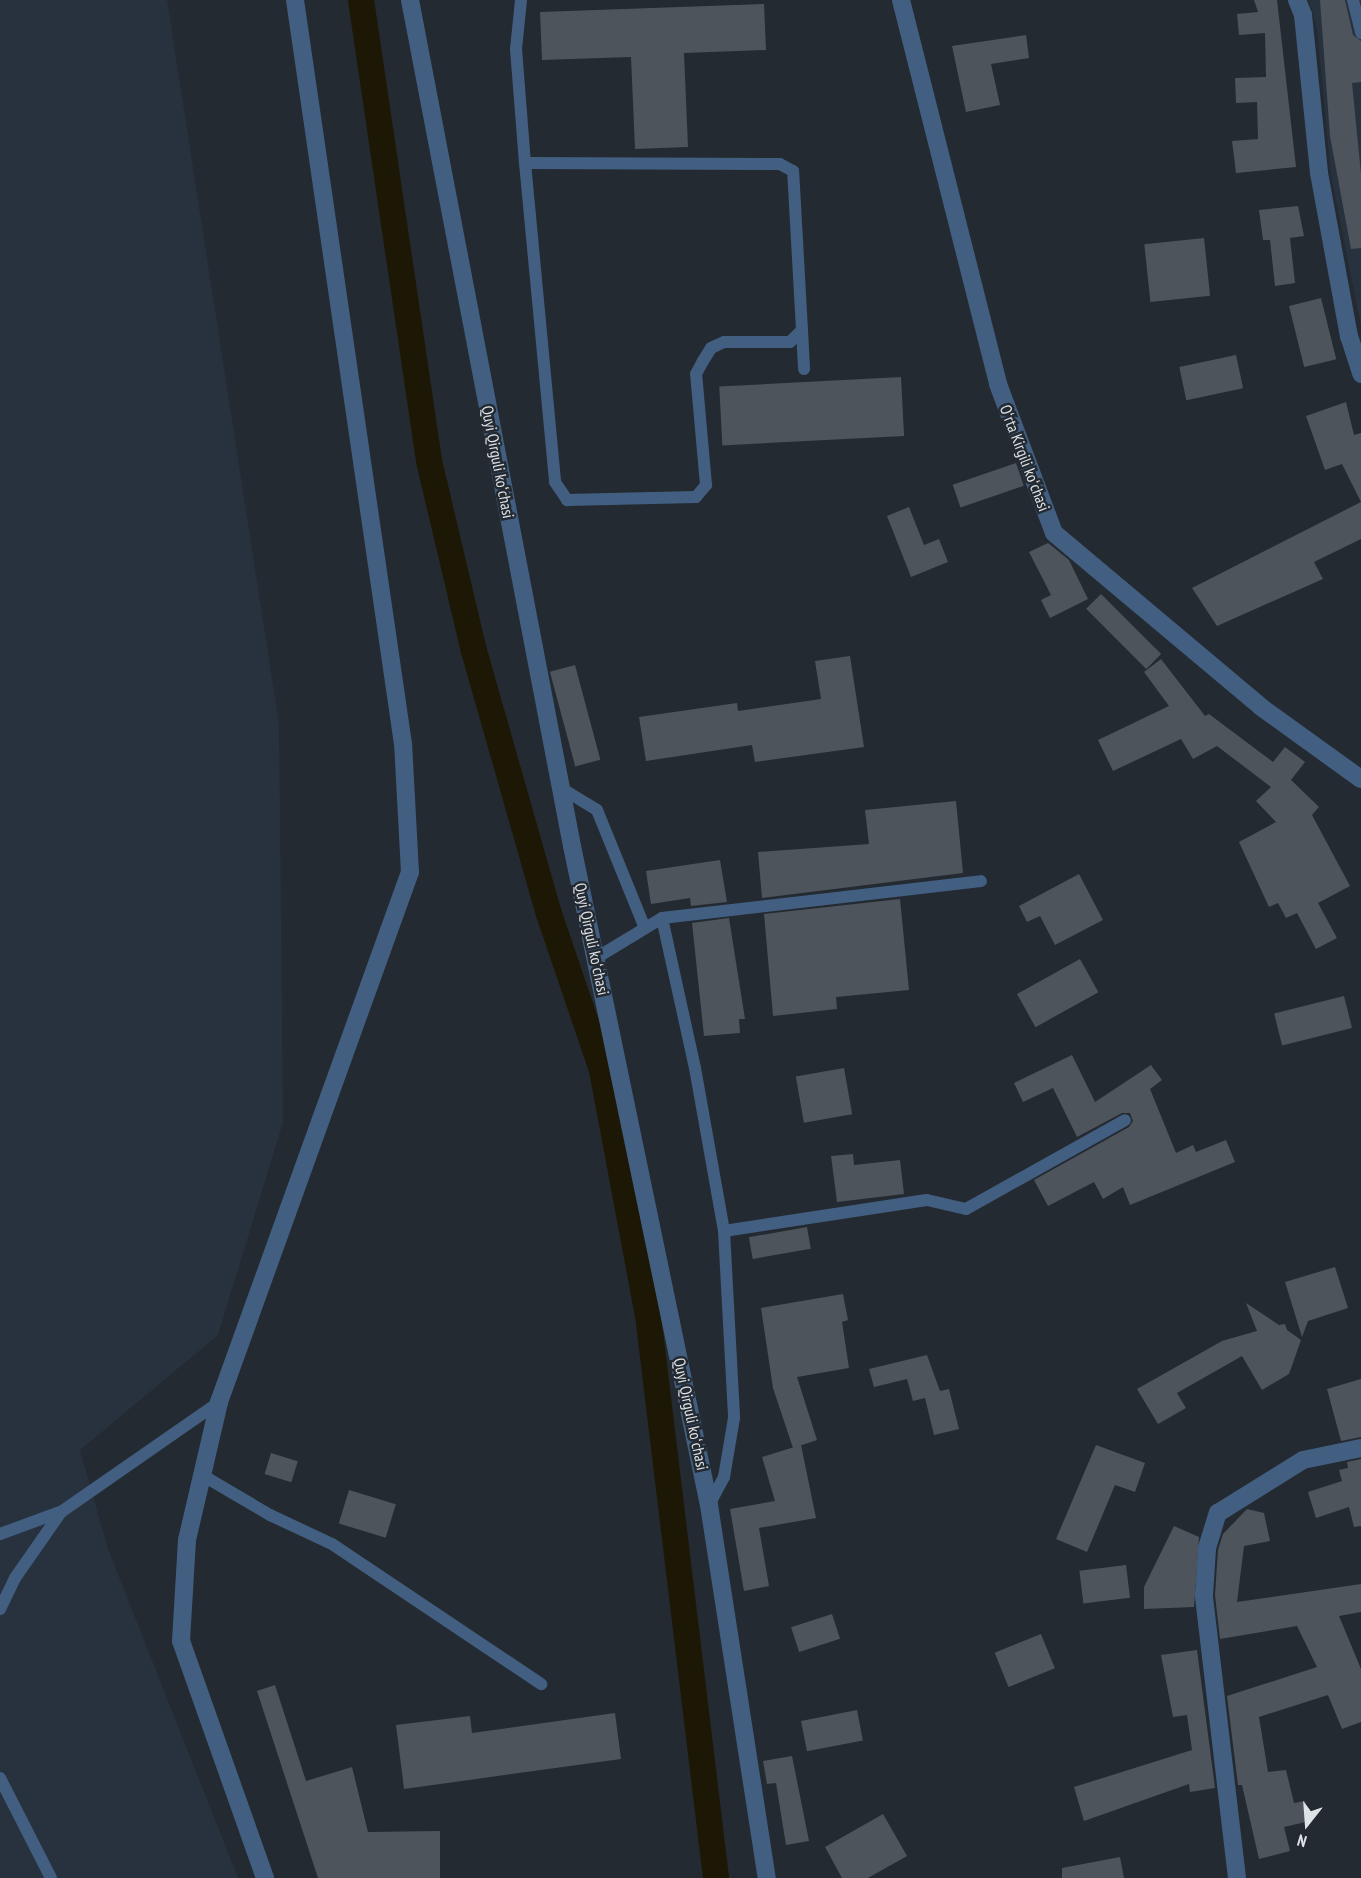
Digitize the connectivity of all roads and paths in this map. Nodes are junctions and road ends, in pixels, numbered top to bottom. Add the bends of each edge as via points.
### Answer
1 (295, 0) edge
2 (410, 0) edge
3 (521, 0) edge
4 (902, 0) edge
5 (1298, 0) edge
6 (1353, 0) edge
7 (1361, 33) edge
8 (525, 163) junction
9 (802, 330) junction
10 (804, 369) dead end
11 (1361, 374) edge
12 (1361, 780) edge
13 (561, 788) junction
14 (981, 881) dead end
15 (662, 918) junction
16 (645, 928) junction
17 (596, 958) junction
18 (1125, 1120) dead end
19 (724, 1230) junction
20 (219, 1402) junction
21 (1361, 1448) edge
22 (202, 1475) junction
23 (709, 1505) junction
24 (61, 1512) junction
25 (0, 1534) edge
26 (0, 1609) edge
27 (541, 1684) dead end
28 (0, 1778) edge
29 (51, 1878) edge
30 (265, 1878) edge
31 (767, 1878) edge
32 (1237, 1878) edge

1 - 20 street via 403,744 410,872
2 - 13 street, Quyi Qirguli koʻchasi
3 - 8 lane via 516,48
4 - 12 street, Oʻrta Kirgili koʻchasi via 998,384 1054,533 1261,707
5 - 11 street via 1303,15 1318,173 1348,336
6 - 7 lane
8 - 9 lane via 780,164 793,171
8 - 9 lane via 555,482 567,500 696,496 706,485 696,374 711,348 724,342 790,342
9 - 10 lane
13 - 16 lane via 597,810
13 - 17 street, Quyi Qirguli koʻchasi
14 - 15 lane
15 - 16 lane
15 - 19 lane via 700,1090
16 - 17 lane
17 - 23 street, Quyi Qirguli koʻchasi
18 - 19 lane via 966,1209 927,1200
19 - 23 lane via 734,1418 724,1477
20 - 22 street
20 - 24 lane
21 - 32 street via 1303,1460 1218,1514 1207,1548 1204,1595
22 - 27 lane via 270,1515 332,1544
22 - 30 street via 187,1540 181,1641
23 - 31 street, Quyi Qirguli koʻchasi
24 - 25 lane
24 - 26 lane via 15,1578
28 - 29 lane

